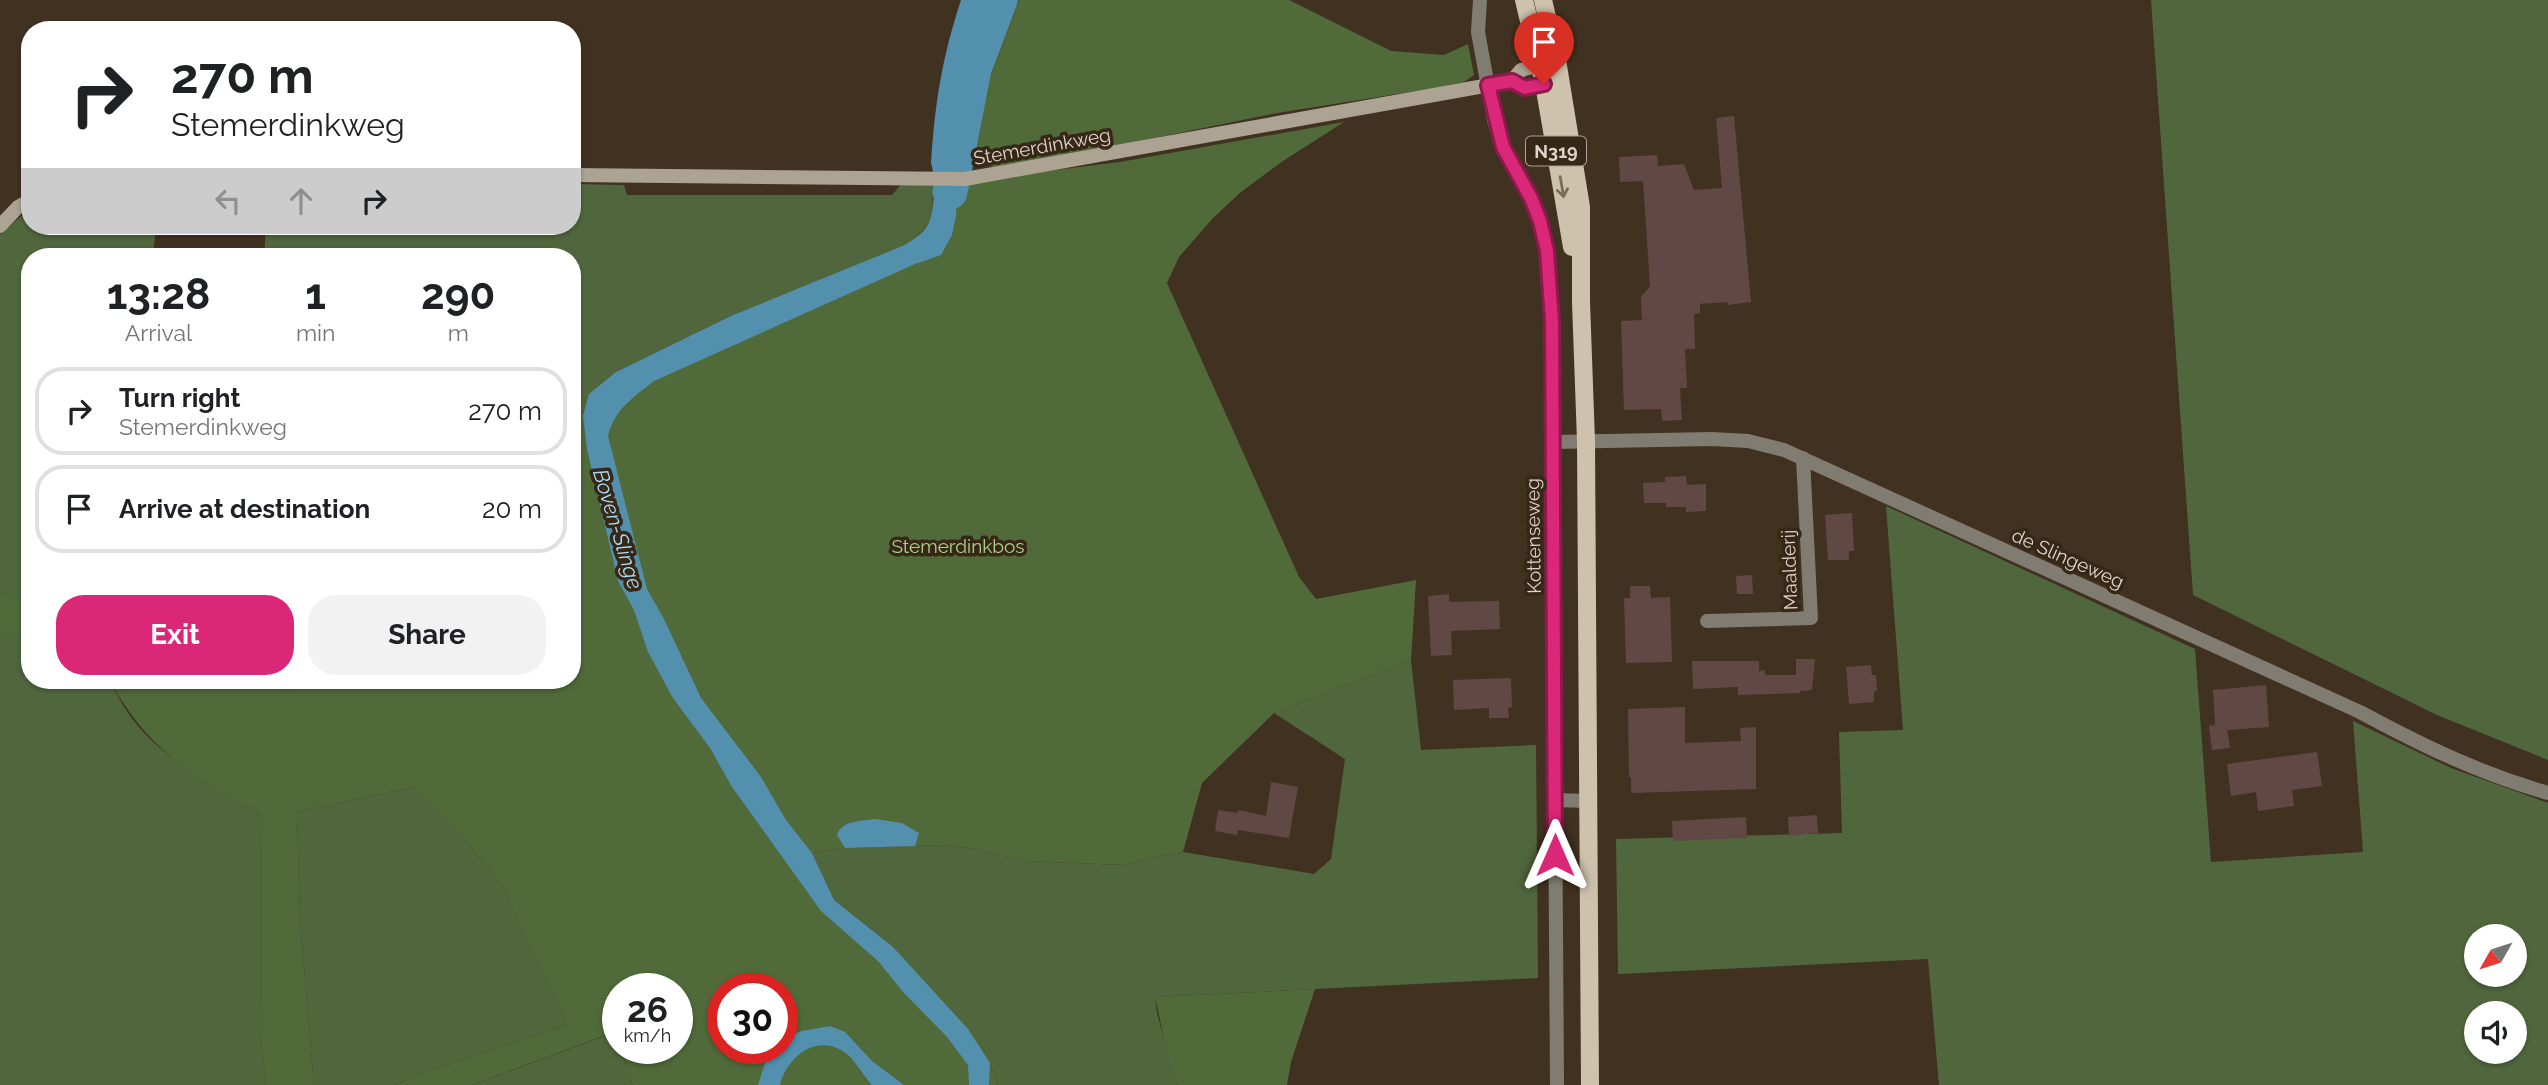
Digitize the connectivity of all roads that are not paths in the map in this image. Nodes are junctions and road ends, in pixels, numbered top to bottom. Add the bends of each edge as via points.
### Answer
1 (1480, 0) edge
2 (1524, 0) edge
3 (1543, 0) edge
4 (1548, 62) junction
5 (1512, 81) junction
6 (1552, 83) junction
7 (1488, 85) junction
8 (581, 175) edge
9 (21, 205) edge
10 (0, 226) edge
11 (1586, 441) junction
12 (1553, 442) junction
13 (1803, 458) junction
14 (1707, 621) dead end
15 (2548, 793) edge
16 (1556, 800) junction
17 (1588, 801) junction
18 (1557, 1085) edge
19 (1590, 1085) edge

1 - 7 street, Kottenseweg via 1478,32
2 - 4 main road, N319
3 - 4 main road, N319
4 - 5 street, Stemerdinkweg via 1521,70
4 - 6 main road, N319
5 - 6 street, Stemerdinkweg via 1525,88
5 - 7 street, Stemerdinkweg
6 - 11 main road, N319 via 1581,302
7 - 8 street, Stemerdinkweg via 965,179
7 - 12 street, Kottenseweg via 1503,147 1531,198 1547,251
9 - 10 street
11 - 12 street, de Slingeweg
11 - 13 street, de Slingeweg via 1748,441
11 - 17 main road, N319
12 - 16 street, Kottenseweg
13 - 14 street, Maalderij via 1811,618
13 - 15 street, de Slingeweg via 2360,712 2426,748
16 - 17 street
16 - 18 street, Kottenseweg
17 - 19 main road, N319

